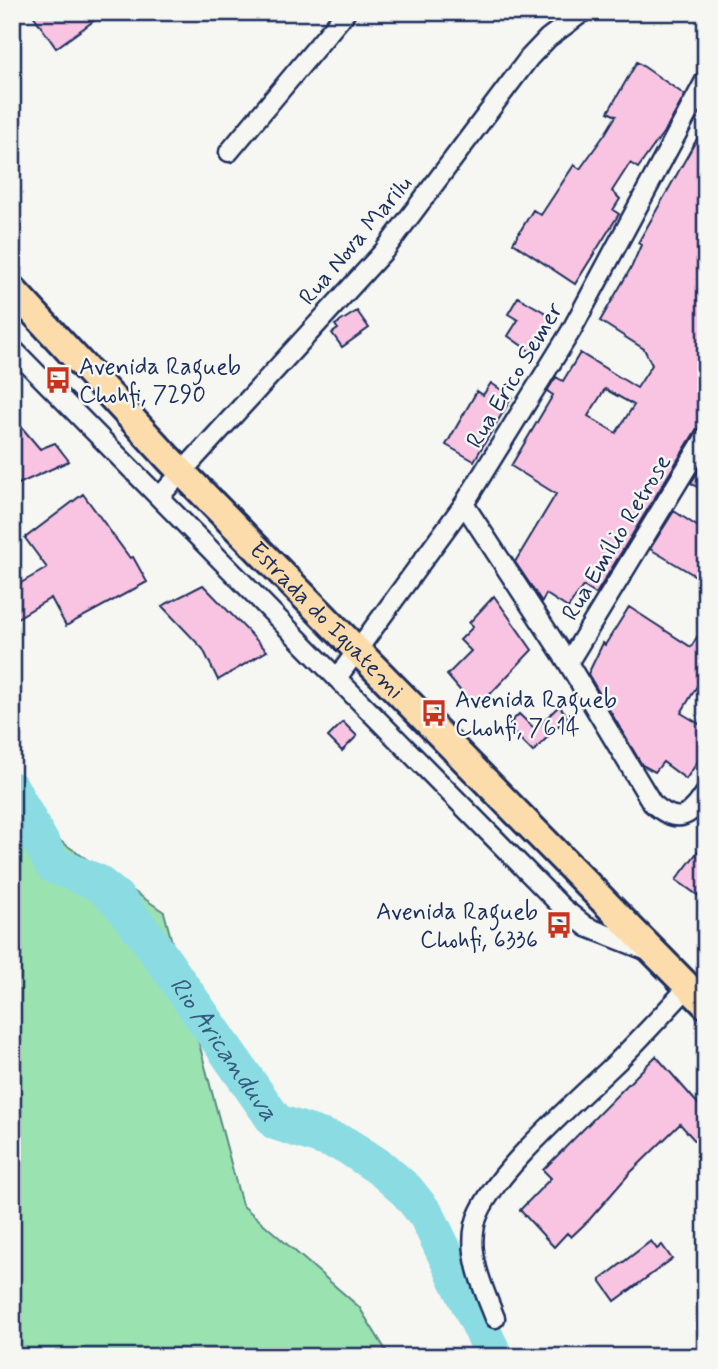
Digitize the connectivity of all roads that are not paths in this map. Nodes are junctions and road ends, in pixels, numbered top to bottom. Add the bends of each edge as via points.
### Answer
1 (346, 12) edge
2 (583, 12) edge
3 (706, 79) edge
4 (229, 152) dead end
5 (12, 289) edge
6 (12, 348) edge
7 (706, 436) edge
8 (182, 472) junction
9 (160, 496) junction
10 (464, 504) junction
11 (357, 649) junction
12 (569, 663) junction
13 (337, 678) junction
14 (706, 792) edge
15 (654, 953) junction
16 (697, 996) edge
17 (495, 1318) dead end

1 - 4 street
2 - 8 street, Rua Nova Marilu via 529,58 384,251
3 - 10 street, Rua Erico Semer via 571,331
5 - 8 main road, Estrada do Iguatemi
6 - 9 street
7 - 12 street, Rua Emílio Retrose
8 - 9 street, Rua Nova Marilu
8 - 11 main road, Estrada do Iguatemi
9 - 13 street
10 - 11 street, Rua Erico Semer
10 - 12 street
11 - 13 street, Rua Erico Semer
11 - 15 main road, Estrada do Iguatemi
12 - 14 street via 652,803 664,814 684,816 695,810
13 - 15 street via 563,908 587,927
15 - 16 main road, Estrada do Iguatemi
16 - 17 street via 525,1153 479,1209 474,1252

